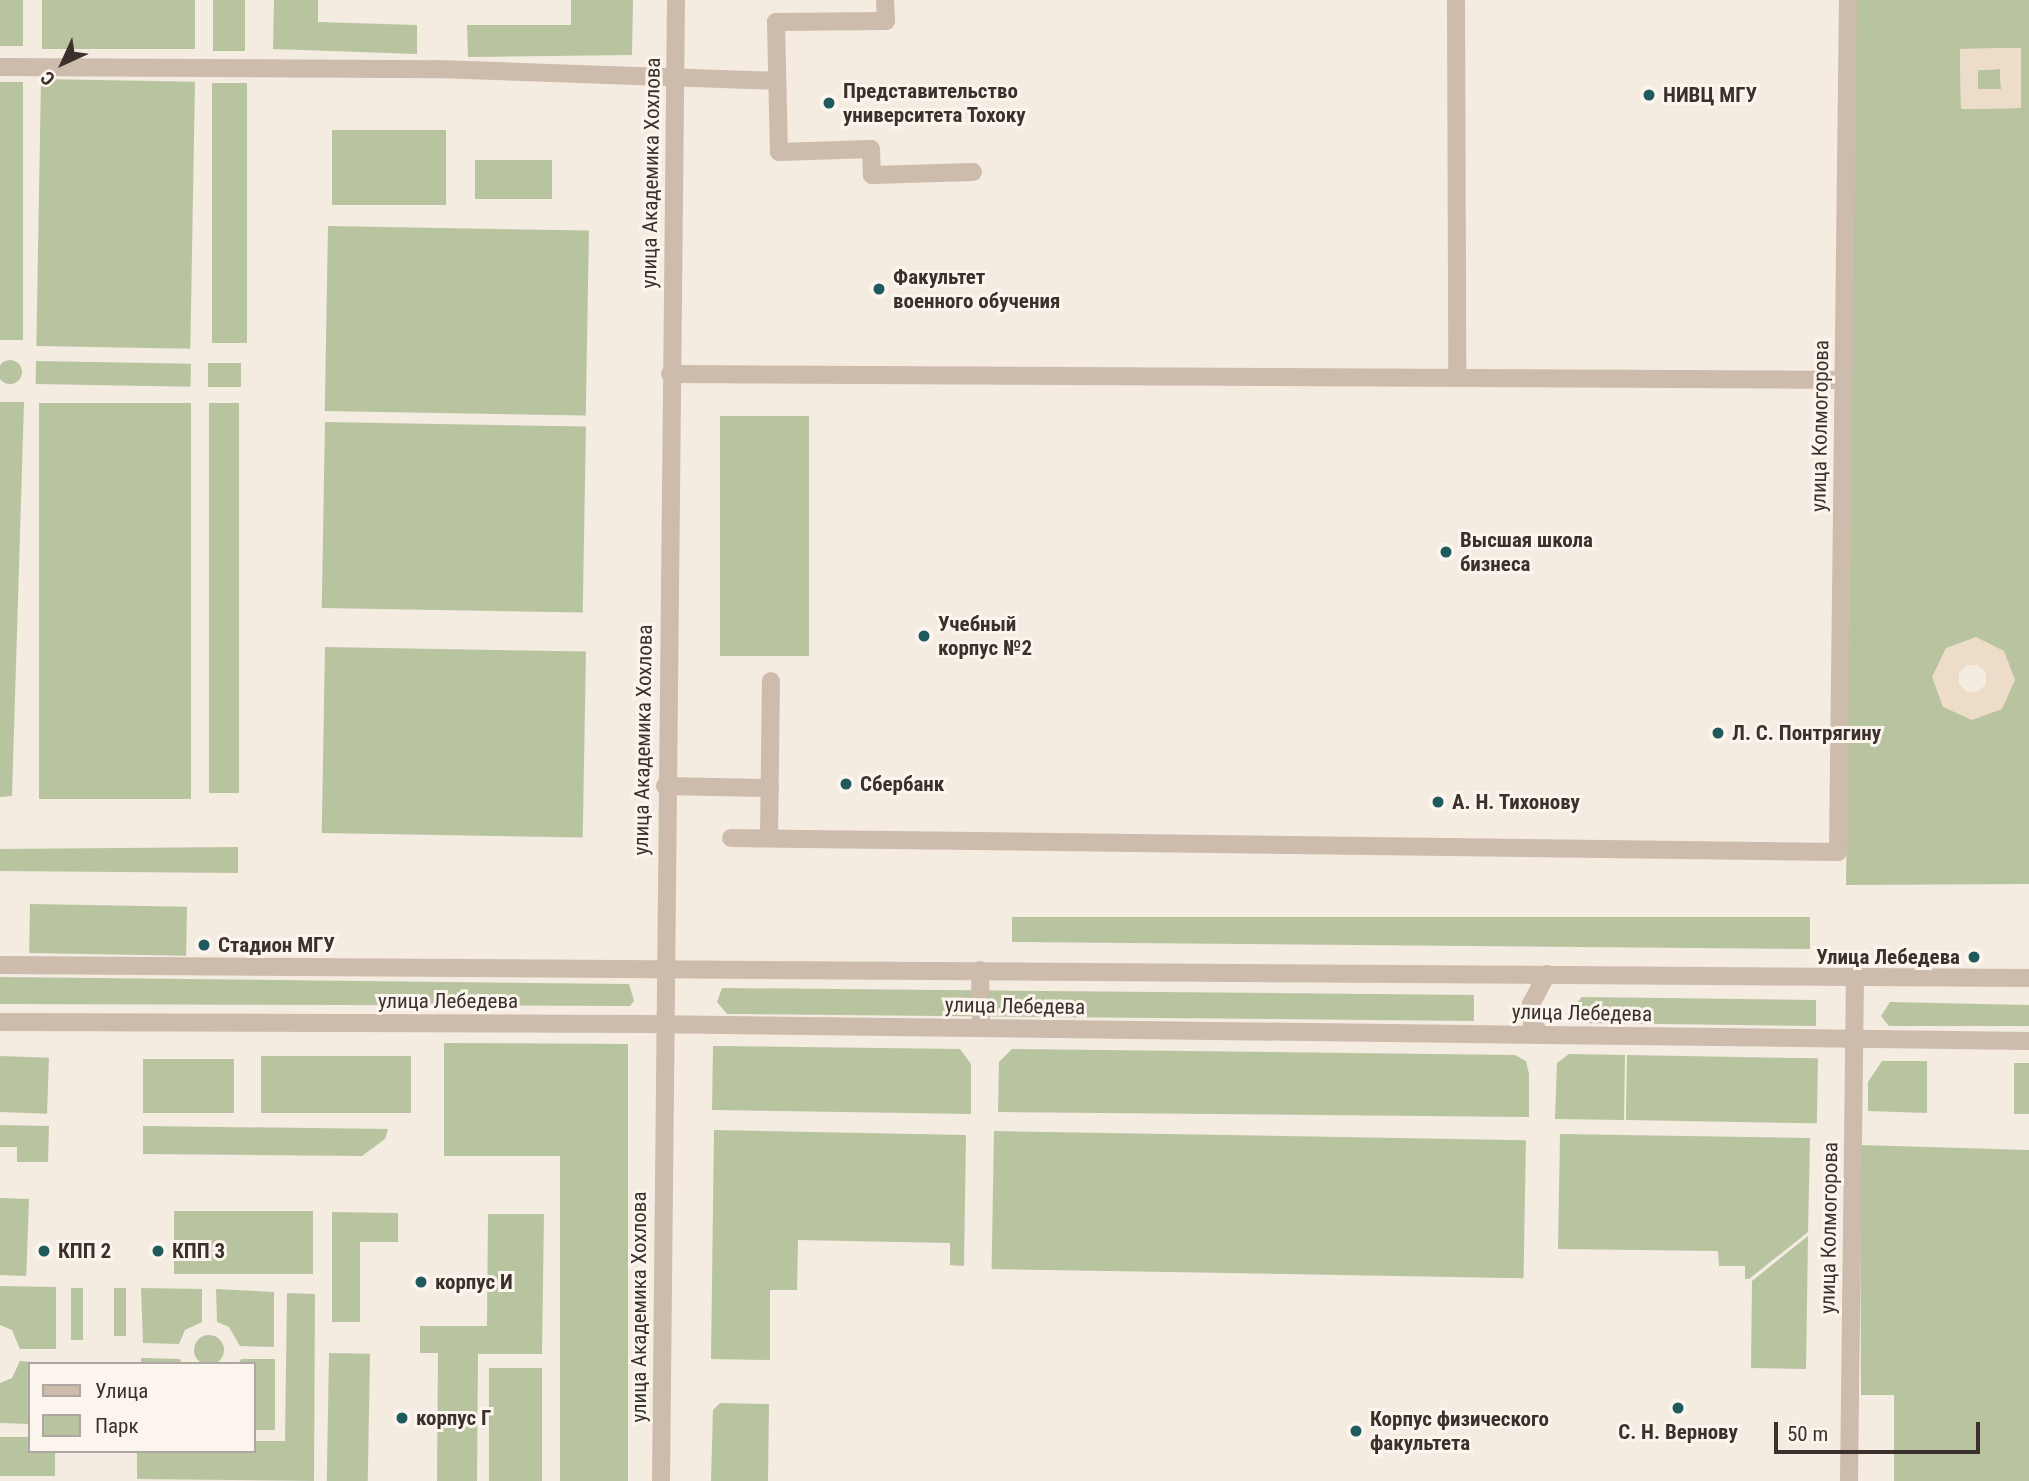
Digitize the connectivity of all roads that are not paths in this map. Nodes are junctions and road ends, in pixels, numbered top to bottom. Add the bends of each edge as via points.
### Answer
1 (676, 0) edge
2 (885, 0) edge
3 (1456, 0) edge
4 (1848, 0) edge
5 (0, 67) edge
6 (675, 78) junction
7 (777, 81) junction
8 (973, 172) dead end
9 (670, 374) junction
10 (1457, 378) junction
11 (1843, 380) junction
12 (771, 681) dead end
13 (666, 786) junction
14 (770, 788) junction
15 (731, 838) dead end
16 (769, 838) junction
17 (0, 965) edge
18 (663, 969) junction
19 (980, 970) junction
20 (1547, 974) junction
21 (1855, 976) junction
22 (2029, 978) edge
23 (0, 1022) edge
24 (664, 1024) junction
25 (981, 1028) junction
26 (1541, 1035) junction
27 (1853, 1039) junction
28 (2029, 1041) edge
29 (660, 1481) edge
30 (1849, 1481) edge

1 - 6 street, улица Академика Хохлова
2 - 7 street via 886,21 776,22
3 - 10 street
4 - 11 street, улица Колмогорова
5 - 6 street via 200,64
6 - 7 street
6 - 9 street, улица Академика Хохлова
7 - 8 street via 779,152 871,149 872,175
9 - 10 street
9 - 13 street, улица Академика Хохлова
10 - 11 street
11 - 16 street, улица Колмогорова via 1838,852
12 - 14 street
13 - 14 street
13 - 18 street, улица Академика Хохлова
14 - 16 street
15 - 16 street
17 - 18 street, улица Лебедева
18 - 19 street, улица Лебедева
18 - 24 street, улица Академика Хохлова
19 - 20 street, улица Лебедева
19 - 25 street
20 - 21 street, улица Лебедева
20 - 26 street via 1531,1004 1532,1022
21 - 22 street, улица Лебедева
21 - 27 street, улица Колмогорова
23 - 24 street, улица Лебедева
24 - 25 street, улица Лебедева
24 - 29 street, улица Академика Хохлова
25 - 26 street, улица Лебедева
26 - 27 street, улица Лебедева
27 - 28 street, улица Лебедева
27 - 30 street, улица Колмогорова

